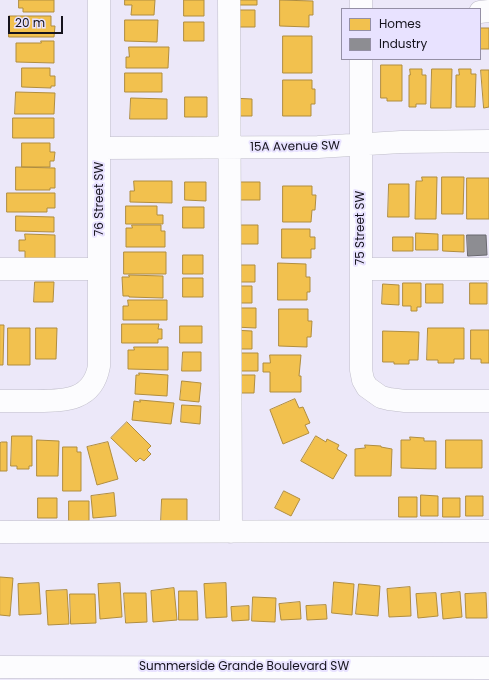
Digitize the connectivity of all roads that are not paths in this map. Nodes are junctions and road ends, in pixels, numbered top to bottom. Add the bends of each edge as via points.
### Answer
1 (99, 0) edge
2 (229, 0) edge
3 (361, 60) edge
4 (489, 141) edge
5 (361, 145) junction
6 (100, 148) junction
7 (229, 148) junction
8 (0, 269) edge
9 (99, 269) junction
10 (361, 269) junction
11 (489, 269) edge
12 (0, 401) edge
13 (489, 401) edge
14 (489, 531) edge
15 (0, 532) edge
16 (231, 532) junction
17 (0, 667) edge
18 (489, 668) edge

1 - 6 street, 76 Street SW
2 - 7 street
3 - 5 street, 75 Street SW
4 - 5 street, 15A Avenue SW
5 - 7 street, 15A Avenue SW
5 - 10 street, 75 Street SW
6 - 7 street, 15A Avenue SW
6 - 9 street, 76 Street SW
7 - 16 street
8 - 9 street
9 - 12 street, 76 Street SW via 99,366 94,381 76,397 55,401
10 - 11 street
10 - 13 street, 75 Street SW via 361,370 367,387 389,399 405,401
14 - 16 street
15 - 16 street
17 - 18 street, Summerside Grande Boulevard SW

